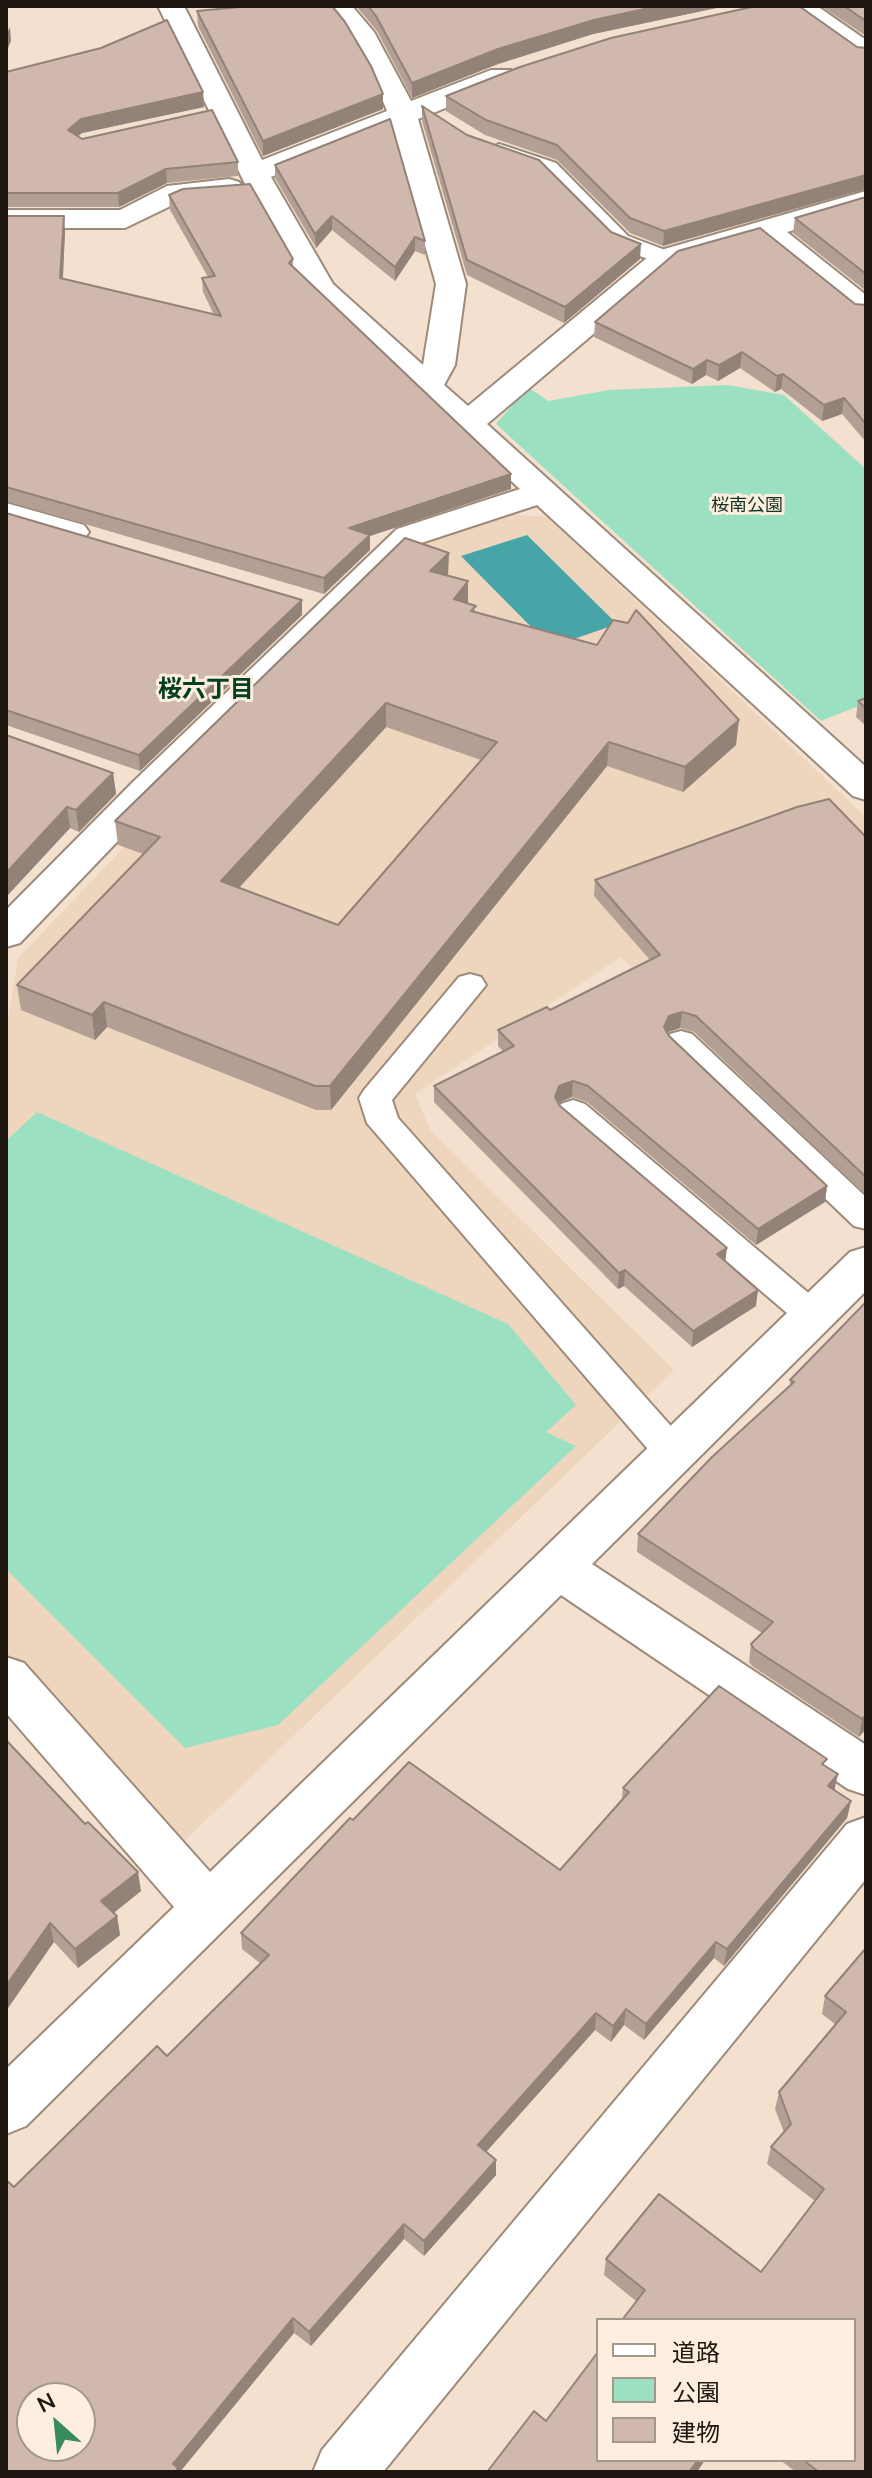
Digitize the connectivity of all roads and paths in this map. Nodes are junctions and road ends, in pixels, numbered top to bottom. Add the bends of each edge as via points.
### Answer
1 (338, 6) edge
2 (799, 6) edge
3 (175, 17) edge
4 (866, 53) edge
5 (522, 68) edge
6 (411, 109) junction
7 (447, 125) edge
8 (476, 143) edge
9 (258, 180) junction
10 (866, 200) edge
11 (6, 219) edge
12 (764, 229) junction
13 (665, 258) junction
14 (866, 310) edge
15 (427, 387) junction
16 (467, 424) junction
17 (541, 493) junction
18 (6, 513) edge
19 (109, 544) edge
20 (105, 774) edge
21 (866, 788) edge
22 (147, 789) junction
23 (6, 934) edge
24 (470, 985) dead end
25 (681, 1042) edge
26 (573, 1112) edge
27 (866, 1217) edge
28 (866, 1264) edge
29 (813, 1316) junction
30 (672, 1452) junction
31 (555, 1565) junction
32 (6, 1678) edge
33 (866, 1773) edge
34 (866, 1840) edge
35 (208, 1908) junction
36 (6, 2107) edge
37 (344, 2472) edge

1 - 6 street
2 - 4 street
3 - 9 street via 210,115
5 - 6 street
6 - 7 lane
6 - 9 street
6 - 15 street via 451,284 439,365
8 - 13 lane via 548,168 620,241
9 - 11 street via 177,192 125,219
9 - 15 street via 321,289
10 - 12 street
12 - 13 street
12 - 14 street
13 - 16 street
15 - 16 street
16 - 17 street
17 - 21 street
17 - 22 street via 409,536 316,606
18 - 19 street
20 - 22 street
22 - 23 street
24 - 30 lane via 375,1098 383,1123
25 - 27 lane
26 - 29 lane
28 - 29 street
29 - 30 street
30 - 31 street
31 - 33 street
31 - 35 street
32 - 35 street
34 - 37 street
35 - 36 street

